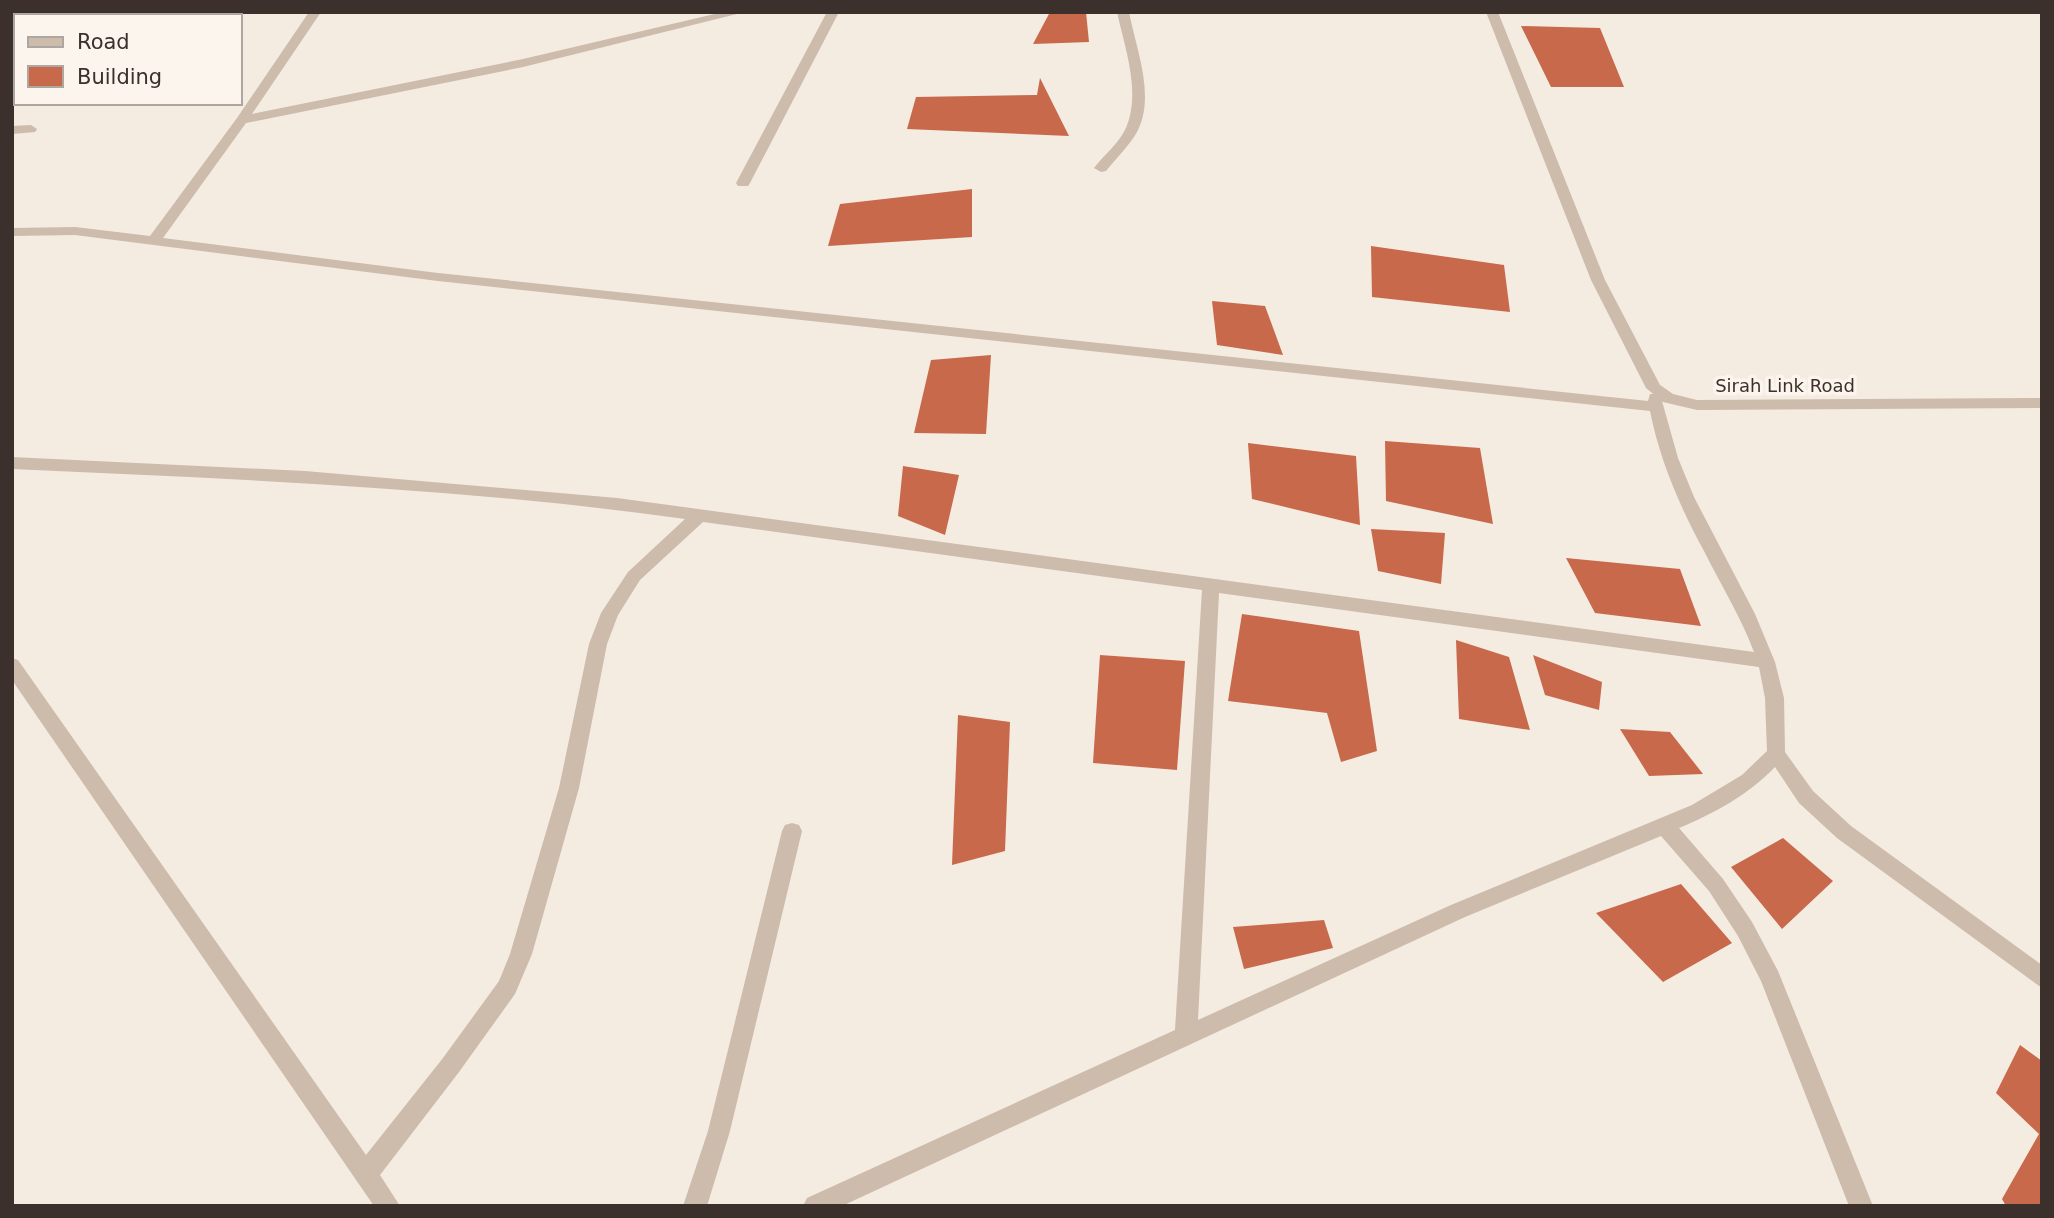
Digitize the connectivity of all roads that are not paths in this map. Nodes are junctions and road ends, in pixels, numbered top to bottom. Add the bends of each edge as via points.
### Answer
1 (315, 12) edge
2 (739, 12) edge
3 (833, 12) edge
4 (1122, 12) edge
5 (1492, 12) edge
6 (242, 120) junction
7 (31, 129) dead end
8 (12, 130) edge
9 (1101, 167) dead end
10 (743, 183) dead end
11 (12, 232) edge
12 (154, 241) junction
13 (1655, 398) junction
14 (2042, 403) edge
15 (12, 463) edge
16 (699, 516) junction
17 (1211, 586) junction
18 (1765, 661) junction
19 (12, 665) edge
20 (1776, 754) junction
21 (1664, 825) junction
22 (792, 831) dead end
23 (2042, 978) edge
24 (1186, 1035) junction
25 (366, 1174) junction
26 (388, 1206) edge
27 (695, 1206) edge
28 (815, 1206) edge
29 (1861, 1206) edge

1 - 6 street
2 - 6 street via 523,63
3 - 10 street
4 - 9 street via 1139,93 1138,116 1131,132
5 - 13 street via 1598,280
6 - 12 street
7 - 8 street
11 - 12 street, Sirah Link Road via 75,231
12 - 13 street, Sirah Link Road via 438,278
13 - 14 street, Sirah Link Road via 1696,405
13 - 18 street via 1667,449 1711,549 1751,621
15 - 16 street via 305,477 617,504
16 - 17 street
16 - 25 street via 634,576 610,614 598,644 569,788 521,954 507,987
17 - 18 street
17 - 24 street
18 - 20 street via 1776,714
19 - 25 street
20 - 21 street via 1749,781 1699,811
20 - 23 street via 1823,815
21 - 24 street via 1458,911
21 - 29 street via 1716,885 1745,929 1770,978
22 - 27 street via 719,1131
24 - 28 street
25 - 26 street

